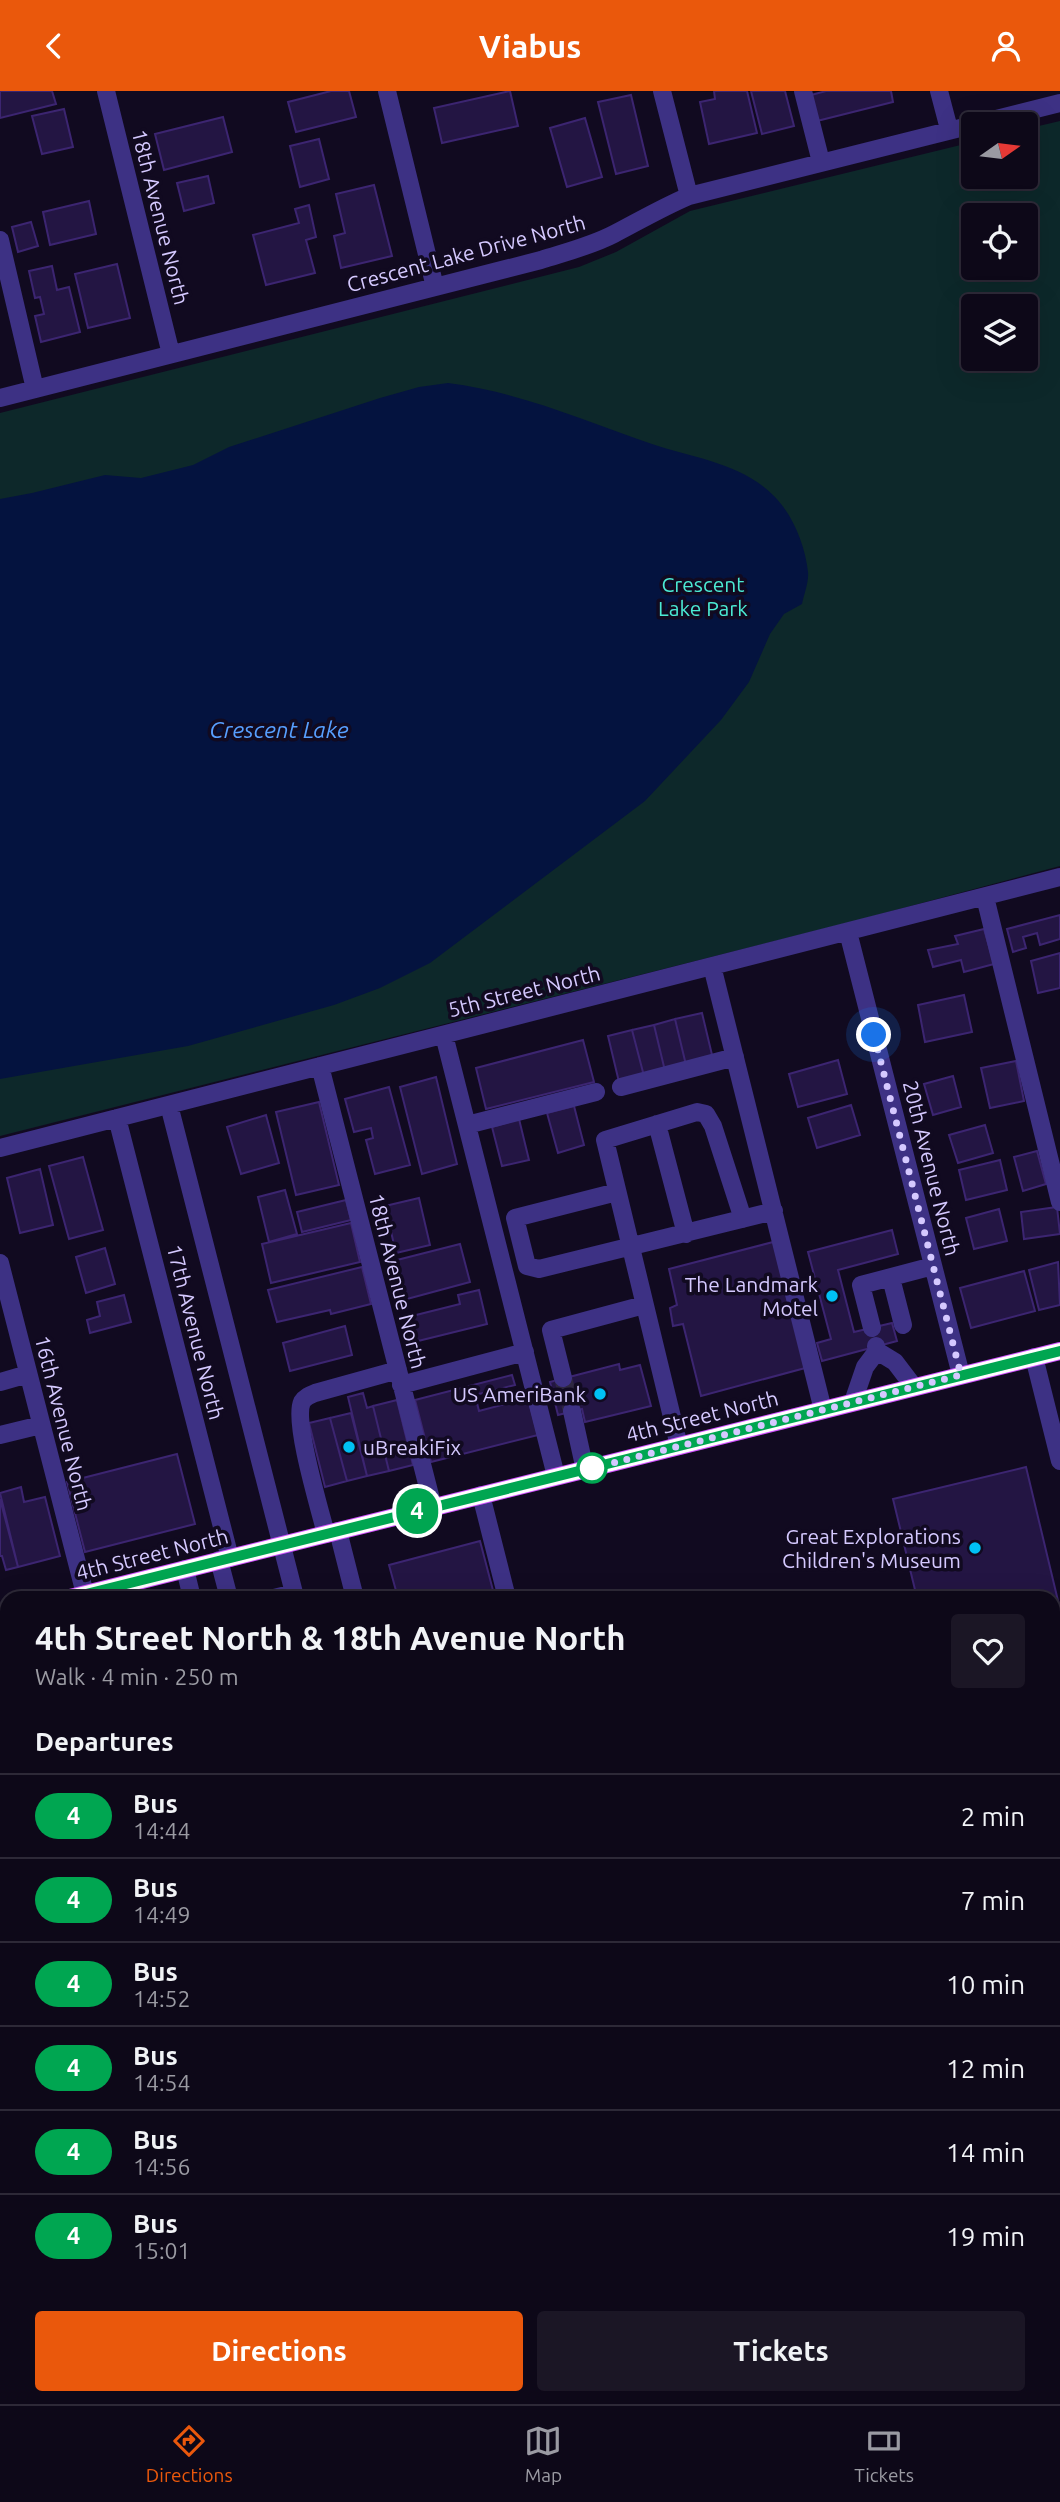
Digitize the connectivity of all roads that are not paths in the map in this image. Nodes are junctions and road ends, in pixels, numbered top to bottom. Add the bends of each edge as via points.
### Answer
1 (107, 91) edge
2 (387, 91) edge
3 (662, 91) edge
4 (803, 91) edge
5 (939, 91) edge
6 (1060, 103) edge
7 (949, 129) junction
8 (821, 162) junction
9 (689, 196) junction
10 (0, 240) edge
11 (435, 287) junction
12 (171, 355) junction
13 (35, 389) junction
14 (0, 398) edge
15 (1060, 877) edge
16 (985, 897) junction
17 (848, 932) junction
18 (712, 966) junction
19 (444, 1035) junction
20 (735, 1057) junction
21 (320, 1066) junction
22 (621, 1087) dead end
23 (596, 1092) dead end
24 (169, 1105) junction
25 (117, 1118) junction
26 (657, 1124) junction
27 (467, 1125) junction
28 (0, 1148) edge
29 (617, 1192) junction
30 (1060, 1202) edge
31 (774, 1211) junction
32 (743, 1219) junction
33 (686, 1234) junction
34 (630, 1247) junction
35 (0, 1263) edge
36 (933, 1266) junction
37 (891, 1278) junction
38 (644, 1305) junction
39 (903, 1325) dead end
40 (872, 1328) dead end
41 (1060, 1350) edge
42 (525, 1352) junction
43 (1034, 1357) junction
44 (28, 1374) junction
45 (961, 1375) junction
46 (400, 1378) junction
47 (563, 1378) tunnel mouth
48 (1, 1381) edge
49 (914, 1387) junction
50 (853, 1402) junction
51 (823, 1410) junction
52 (572, 1411) tunnel mouth
53 (41, 1425) junction
54 (0, 1435) edge
55 (679, 1445) junction
56 (1059, 1455) edge
57 (585, 1470) junction
58 (555, 1476) junction
59 (481, 1495) junction
60 (432, 1507) junction
61 (332, 1532) junction
62 (281, 1545) junction
63 (225, 1559) junction
64 (185, 1569) junction
65 (76, 1591) edge
66 (117, 1591) edge
67 (190, 1591) edge
68 (228, 1591) edge
69 (294, 1591) edge
70 (353, 1591) edge
71 (505, 1591) edge

1 - 12 street, 18th Avenue North
2 - 11 street
3 - 9 street
4 - 8 street
5 - 7 street
6 - 7 street, Crescent Lake Drive North
7 - 8 street, Crescent Lake Drive North
8 - 9 street, Crescent Lake Drive North
9 - 11 street, Crescent Lake Drive North via 579,249
10 - 13 street
11 - 12 street, Crescent Lake Drive North
12 - 13 street, Crescent Lake Drive North
13 - 14 street, Crescent Lake Drive North
15 - 16 street, 5th Street North
16 - 17 street, 5th Street North
16 - 30 street
17 - 18 street, 5th Street North
17 - 36 street, 20th Avenue North
18 - 19 street, 5th Street North
18 - 20 street
19 - 21 street, 5th Street North
19 - 27 street
20 - 22 street
20 - 31 street
21 - 24 street, 5th Street North
21 - 46 street, 18th Avenue North
23 - 27 street
24 - 25 street, 5th Street North
24 - 62 street
25 - 28 street, 5th Street North
25 - 63 street, 17th Avenue North
26 - 29 street via 605,1140
26 - 32 street via 697,1112 706,1114
26 - 33 street
27 - 42 street
29 - 34 street
29 - 34 street via 515,1218 527,1266 539,1269
31 - 32 street
31 - 51 street
32 - 33 street
33 - 34 street
34 - 38 street
35 - 44 street, 16th Avenue North
36 - 37 street
36 - 45 street, 20th Avenue North
37 - 39 street
37 - 40 street via 861,1285
38 - 47 street via 551,1330
38 - 55 street
41 - 43 main road, 4th Street North
42 - 46 street
42 - 58 street
43 - 45 main road, 4th Street North
43 - 56 street
44 - 48 street
44 - 53 street, 16th Avenue North
45 - 49 main road, 4th Street North
46 - 60 street, 18th Avenue North
46 - 61 street via 308,1395 303,1401 300,1424
49 - 50 main road, 4th Street North
49 - 50 street via 895,1362 877,1349 865,1367
50 - 51 main road, 4th Street North
51 - 55 main road, 4th Street North
52 - 57 street
53 - 54 street
53 - 65 street, 16th Avenue North
55 - 57 main road, 4th Street North
57 - 58 main road, 4th Street North
58 - 59 main road, 4th Street North
59 - 60 main road, 4th Street North
59 - 71 street
60 - 61 main road, 4th Street North
61 - 62 main road, 4th Street North
61 - 70 street
62 - 63 main road, 4th Street North
62 - 69 street
63 - 64 main road, 4th Street North
63 - 68 street, 17th Avenue North
64 - 66 main road, 4th Street North
64 - 67 street

